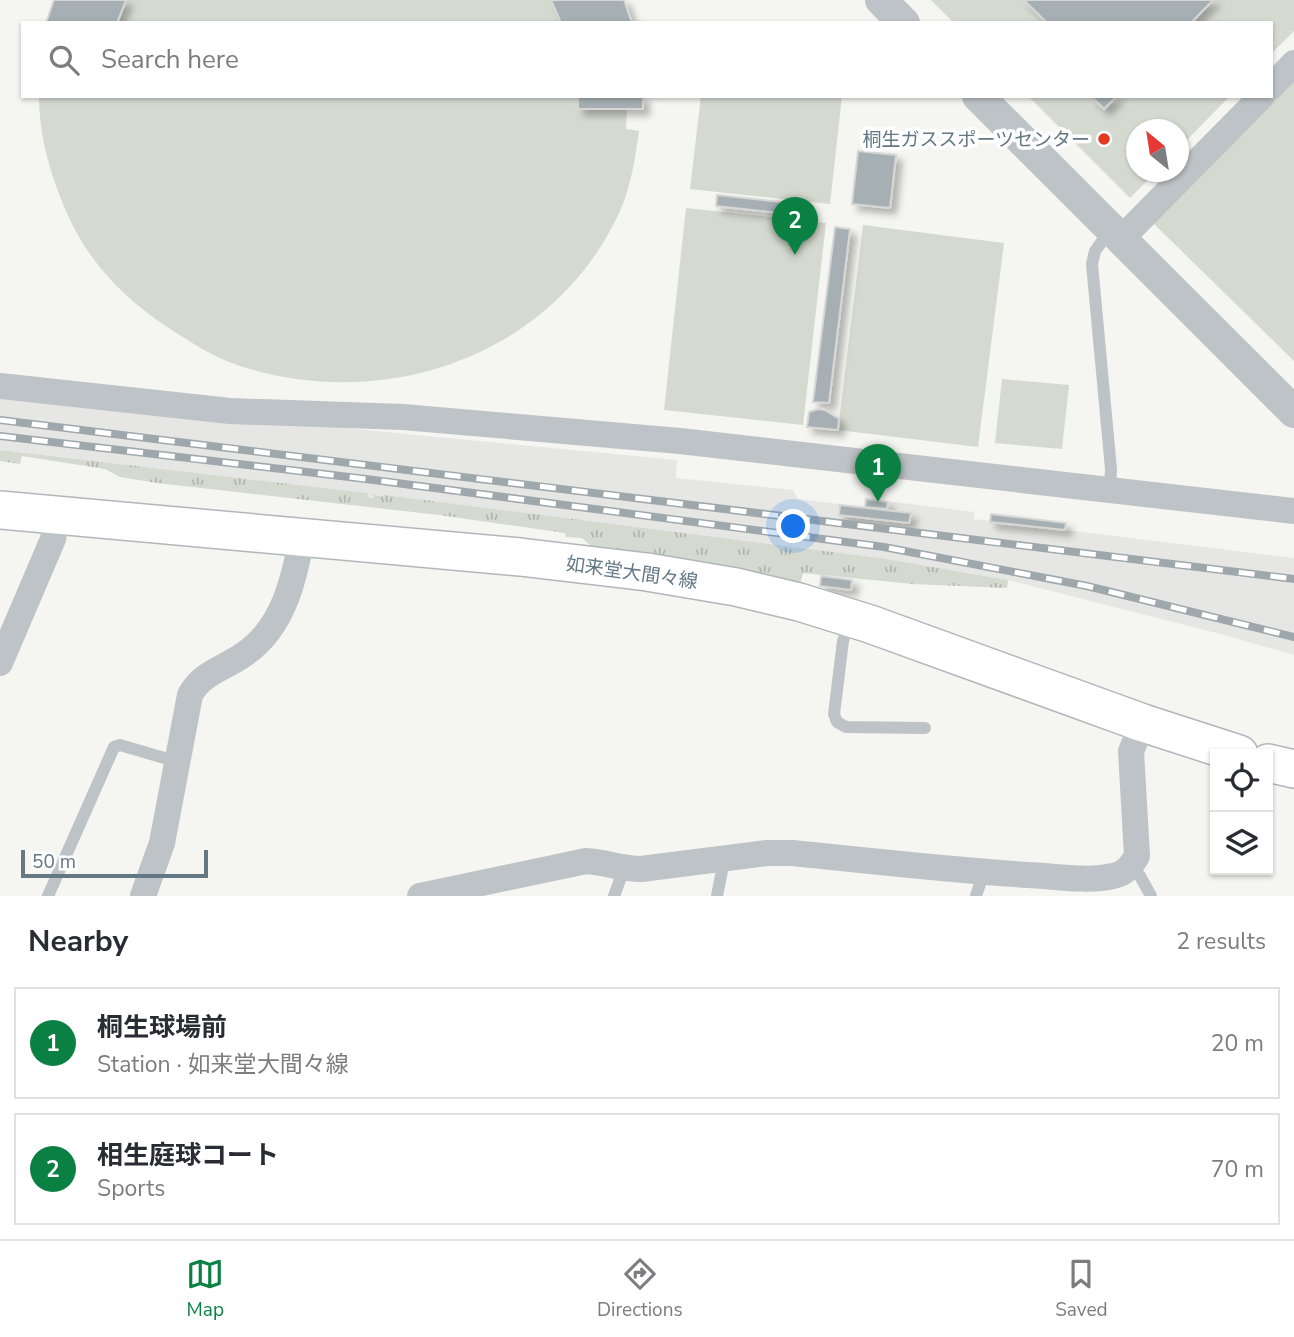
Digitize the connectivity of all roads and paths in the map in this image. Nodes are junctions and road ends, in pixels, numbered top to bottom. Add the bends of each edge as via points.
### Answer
1 (881, 0) edge
2 (902, 21) edge
3 (1294, 64) edge
4 (1273, 85) edge
5 (980, 98) edge
6 (1260, 98) edge
7 (1116, 234) junction
8 (0, 386) edge
9 (1294, 412) edge
10 (1110, 489) junction
11 (0, 510) edge
12 (1294, 511) edge
13 (57, 515) junction
14 (302, 537) junction
15 (851, 618) junction
16 (0, 663) edge
17 (1143, 723) junction
18 (925, 728) dead end
19 (1224, 749) edge
20 (179, 762) junction
21 (1273, 763) edge
22 (1294, 769) edge
23 (724, 860) junction
24 (1131, 866) junction
25 (624, 869) junction
26 (980, 884) edge
27 (1070, 887) edge
28 (48, 896) edge
29 (143, 896) edge
30 (419, 896) edge
31 (614, 896) edge
32 (717, 896) edge
33 (1151, 896) edge

1 - 2 street
3 - 4 street
5 - 7 street
6 - 7 street
7 - 9 street
7 - 10 lane via 1095,251 1093,264
8 - 10 street via 230,411 359,414 680,441
10 - 12 street
11 - 13 main road, 如来堂大間々線
13 - 14 main road, 如来堂大間々線
13 - 16 street via 53,539
14 - 15 main road, 如来堂大間々線 via 647,572 766,593
14 - 20 street via 276,621 255,646 205,676 193,689
15 - 17 main road, 如来堂大間々線
15 - 18 lane via 834,714 837,722 846,727
17 - 19 main road, 如来堂大間々線
17 - 24 street via 1131,751 1137,856
20 - 28 lane via 114,747
20 - 29 street via 162,843
21 - 22 main road
23 - 25 street
23 - 26 street via 793,853
23 - 32 lane
24 - 27 street via 1121,874
24 - 33 lane
25 - 30 street via 586,861
25 - 31 lane
26 - 27 street

